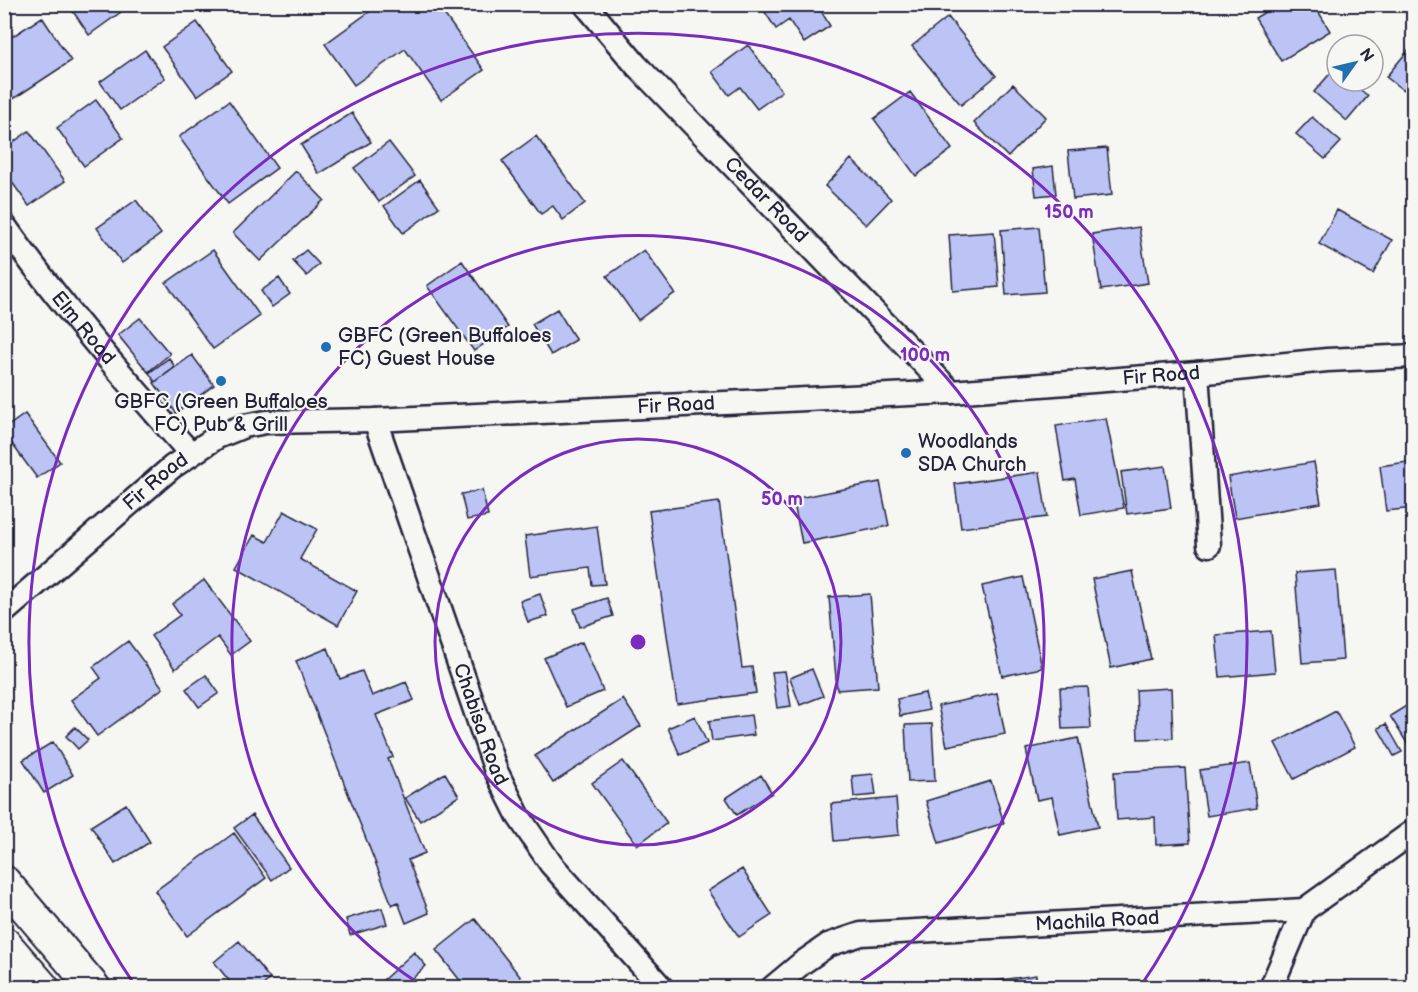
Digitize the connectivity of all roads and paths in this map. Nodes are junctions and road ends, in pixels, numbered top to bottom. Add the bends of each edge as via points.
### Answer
1 (585, 4) edge
2 (4, 225) edge
3 (1413, 356) edge
4 (1197, 373) junction
5 (951, 392) junction
6 (375, 420) junction
7 (191, 454) junction
8 (1209, 545) dead end
9 (4, 612) edge
10 (1413, 831) edge
11 (4, 882) edge
12 (1304, 910) junction
13 (4, 943) edge
14 (43, 987) edge
15 (94, 987) edge
16 (662, 987) edge
17 (772, 987) edge
18 (1271, 987) edge

1 - 5 street, Cedar Road via 636,65
2 - 7 street, Elm Road via 99,348
3 - 4 street, Fir Road
4 - 5 street, Fir Road
4 - 8 street
5 - 6 street, Fir Road
6 - 7 street, Fir Road via 243,426 217,436
6 - 16 street, Chabisa Road via 496,771 519,817 551,864
7 - 9 street, Fir Road via 148,486
10 - 12 street
11 - 15 main road
12 - 17 street, Machila Road via 861,934 828,945
12 - 18 street
13 - 14 main road

